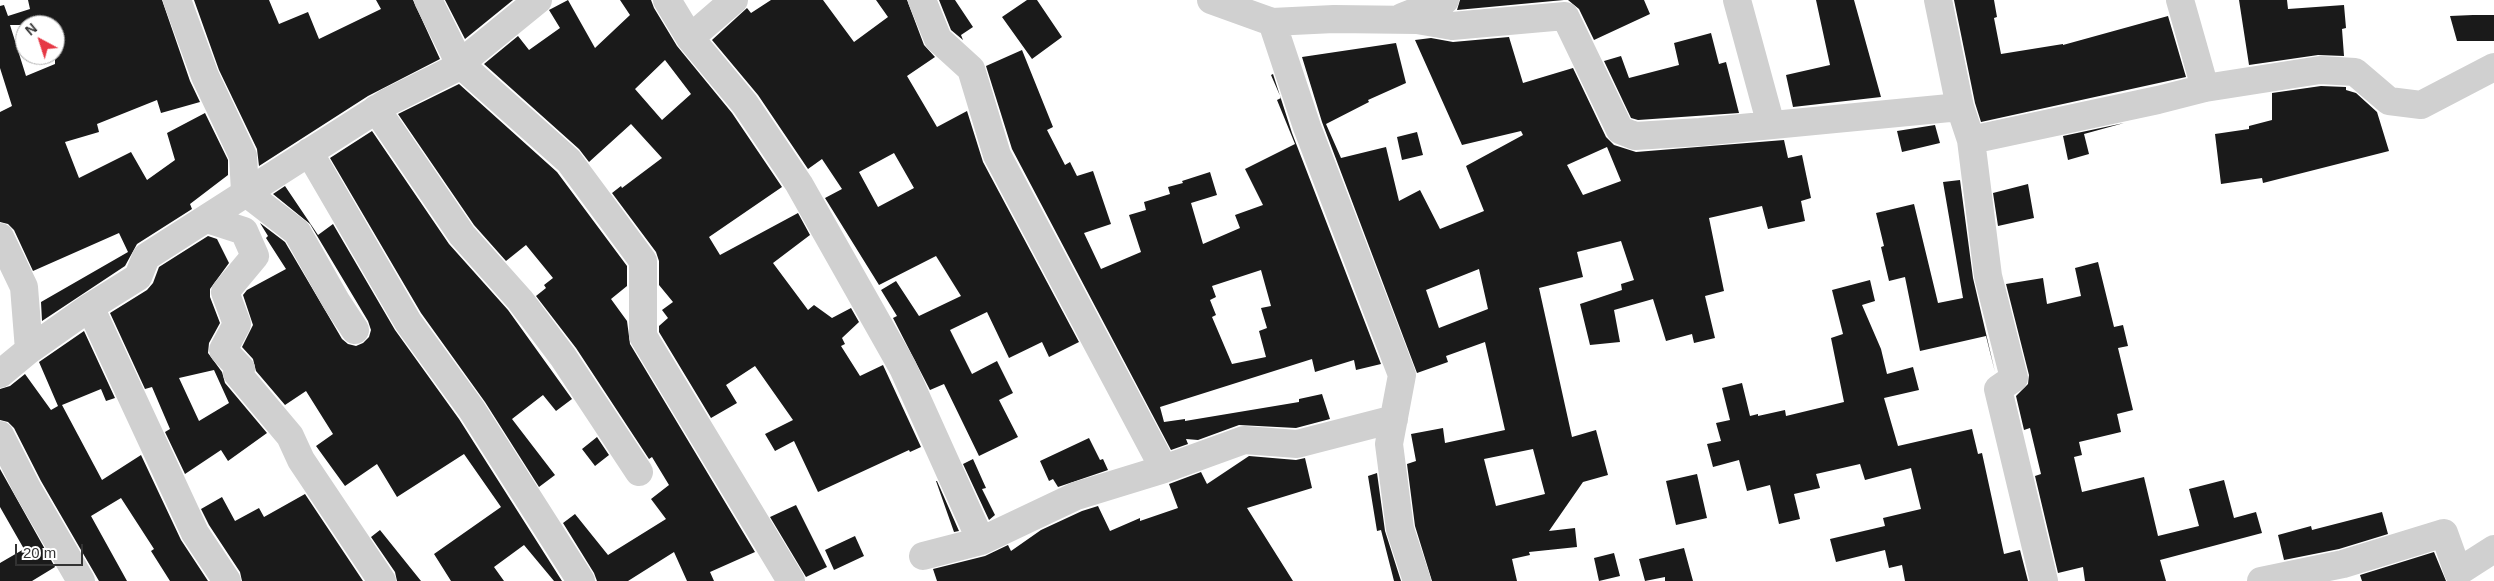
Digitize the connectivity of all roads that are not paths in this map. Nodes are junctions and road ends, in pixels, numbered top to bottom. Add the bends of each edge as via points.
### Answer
1 (177, 0) edge
2 (428, 0) edge
3 (667, 0) edge
4 (734, 0) edge
5 (922, 0) edge
6 (1211, 0) edge
7 (1445, 0) edge
8 (1737, 0) edge
9 (1938, 0) edge
10 (2180, 0) edge
11 (535, 1) edge
12 (1393, 20) junction
13 (1272, 22) junction
14 (690, 38) junction
15 (460, 64) junction
16 (2494, 67) edge
17 (2205, 88) junction
18 (1960, 107) junction
19 (376, 109) junction
20 (1771, 124) junction
21 (1971, 140) junction
22 (309, 152) junction
23 (245, 192) junction
24 (207, 219) junction
25 (0, 236) edge
26 (90, 307) junction
27 (355, 330) dead end
28 (29, 350) junction
29 (0, 374) edge
30 (1394, 419) junction
31 (0, 435) edge
32 (1164, 469) junction
33 (639, 472) dead end
34 (981, 541) junction
35 (2494, 549) edge
36 (924, 556) dead end
37 (2327, 574) edge
38 (2272, 580) edge
39 (81, 581) edge
40 (227, 581) edge
41 (382, 581) edge
42 (581, 581) edge
43 (792, 581) edge
44 (1417, 581) edge
45 (2044, 581) edge

1 - 23 street via 205,76 243,156
2 - 15 street
3 - 14 street
4 - 14 street
5 - 32 street via 938,39 971,69 997,155
6 - 13 street
7 - 12 street
8 - 20 street
9 - 18 street
10 - 17 street
11 - 15 street
12 - 13 street
12 - 20 street via 1452,26 1565,16 1620,130 1627,134 1700,132
13 - 30 street via 1307,127 1402,375
14 - 34 street via 746,104 799,184 903,368
15 - 19 street
15 - 43 street via 569,162 643,261 643,336
16 - 17 street via 2421,105 2389,101 2355,72 2320,70
17 - 21 street
18 - 20 street
18 - 21 street
19 - 22 street
19 - 33 street via 462,235 520,300 563,357
21 - 45 street via 1988,276 2014,378 1998,389
22 - 23 street
22 - 42 street via 408,322 472,410
23 - 24 street
23 - 27 street via 297,232
24 - 26 street via 146,257 138,277
24 - 41 street via 244,231 256,256 225,292 237,324 223,350 240,369 236,373 290,436 301,460
25 - 28 street via 24,287
26 - 28 street
26 - 40 street via 195,533
28 - 29 street
30 - 32 street via 1297,444 1244,440
30 - 44 street via 1389,444 1400,529
31 - 39 street
32 - 34 street via 1076,496
34 - 36 street
35 - 37 street via 2458,572 2444,533
37 - 38 street

